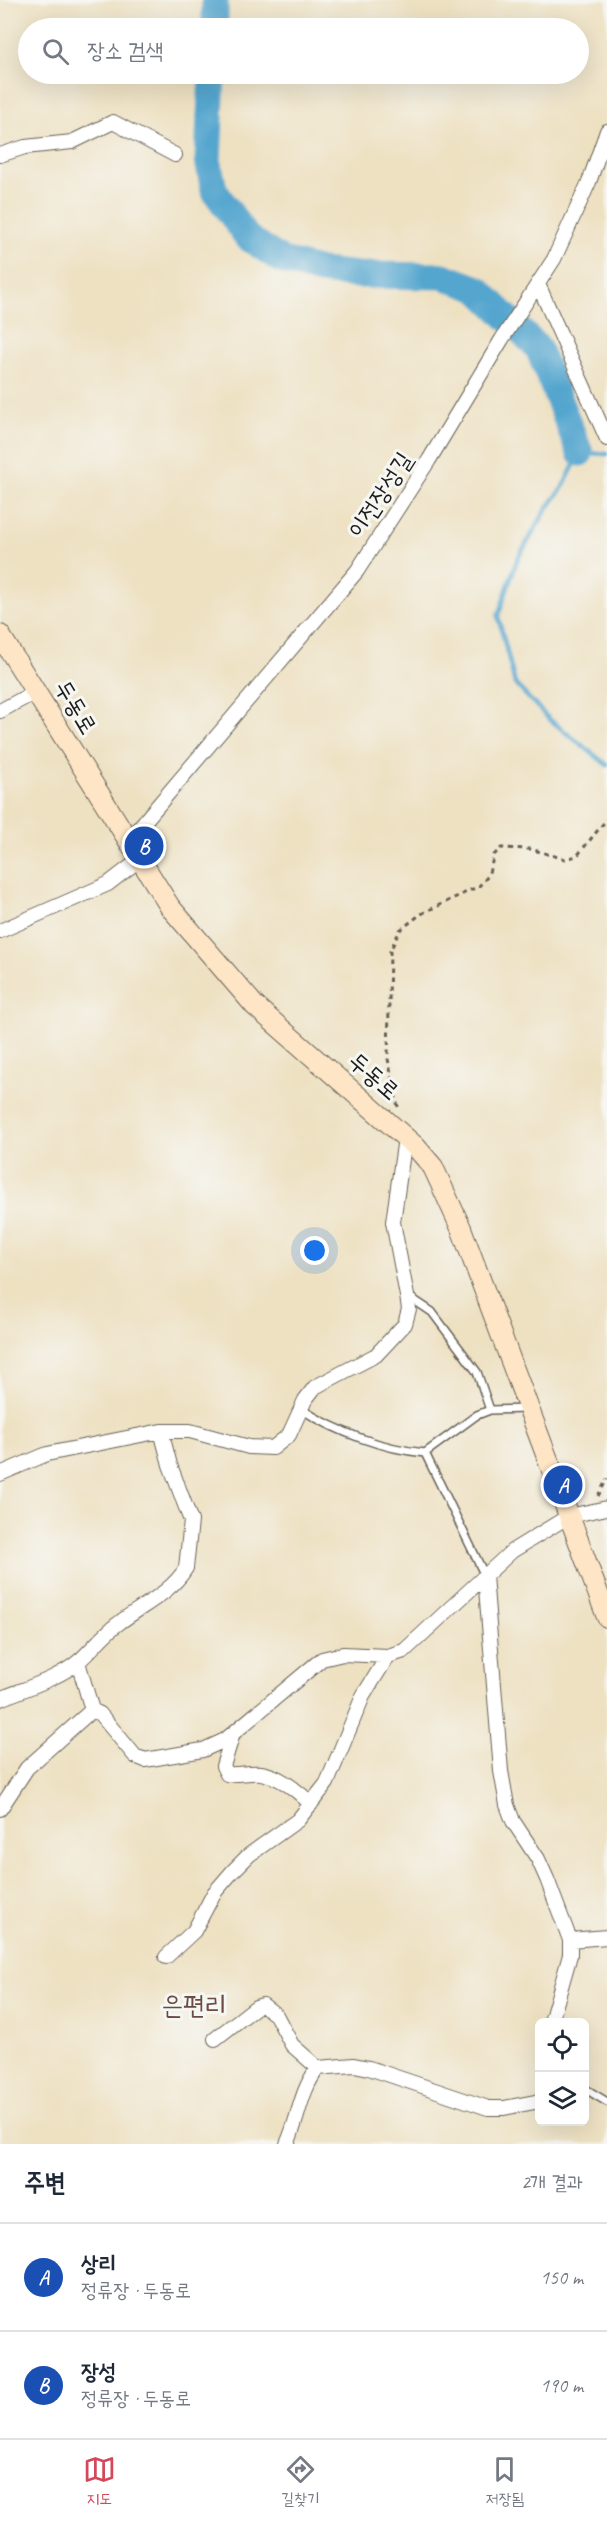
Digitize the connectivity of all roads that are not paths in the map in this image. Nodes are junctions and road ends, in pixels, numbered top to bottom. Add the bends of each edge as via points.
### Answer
1 (607, 131) edge
2 (0, 155) edge
3 (175, 155) dead end
4 (534, 289) junction
5 (607, 439) edge
6 (0, 635) edge
7 (37, 691) junction
8 (0, 711) edge
9 (127, 842) junction
10 (139, 860) junction
11 (0, 931) edge
12 (405, 1138) junction
13 (407, 1296) junction
14 (301, 1409) junction
15 (529, 1409) junction
16 (490, 1410) junction
17 (161, 1431) junction
18 (426, 1453) junction
19 (0, 1474) edge
20 (607, 1508) edge
21 (569, 1516) junction
22 (484, 1576) junction
23 (607, 1617) edge
24 (388, 1656) junction
25 (78, 1662) junction
26 (0, 1699) edge
27 (92, 1710) junction
28 (233, 1734) junction
29 (311, 1804) junction
30 (0, 1809) edge
31 (607, 1936) edge
32 (570, 1940) junction
33 (166, 1957) dead end
34 (552, 2018) edge
35 (215, 2039) dead end
36 (318, 2068) junction
37 (589, 2091) edge
38 (535, 2102) edge
39 (607, 2102) edge
40 (287, 2144) edge

1 - 4 street, 이전장성길 via 559,250
2 - 3 street via 25,147 72,142 113,122
4 - 5 street
4 - 9 street, 이전장성길 via 357,571
6 - 7 main road, 두동로
7 - 8 street
7 - 9 main road, 두동로
9 - 10 main road, 두동로
10 - 11 street via 108,884
10 - 12 main road, 두동로 via 170,907 255,1006
12 - 13 street via 393,1222
12 - 15 main road, 두동로 via 433,1167 461,1228
13 - 14 street via 405,1324 376,1355 315,1387
13 - 16 lane via 432,1312 477,1372
14 - 17 street via 289,1435 273,1448 249,1447 190,1431
14 - 18 lane via 325,1424 404,1451
15 - 16 lane
15 - 21 main road, 두동로
16 - 18 lane via 477,1415
17 - 19 street via 47,1454
17 - 25 street via 189,1511 186,1568 148,1604 104,1635
18 - 22 lane
20 - 21 street
21 - 22 street via 512,1551
21 - 23 main road, 두동로
22 - 24 street via 404,1650
22 - 32 street via 506,1797 513,1821 547,1879
24 - 28 street via 344,1654 322,1659
24 - 29 street via 358,1705 327,1783
25 - 26 street
25 - 27 street
27 - 28 street via 100,1714 135,1756 145,1760 203,1750
27 - 30 street via 27,1768
28 - 29 street via 223,1766 227,1774 262,1773 286,1784
29 - 33 street via 298,1820 233,1871 214,1893 194,1931
31 - 32 street
32 - 34 street via 570,1955
35 - 36 street via 263,2005 276,2015 292,2045
36 - 38 street via 369,2068 488,2108
36 - 40 street via 303,2090
37 - 39 lane

